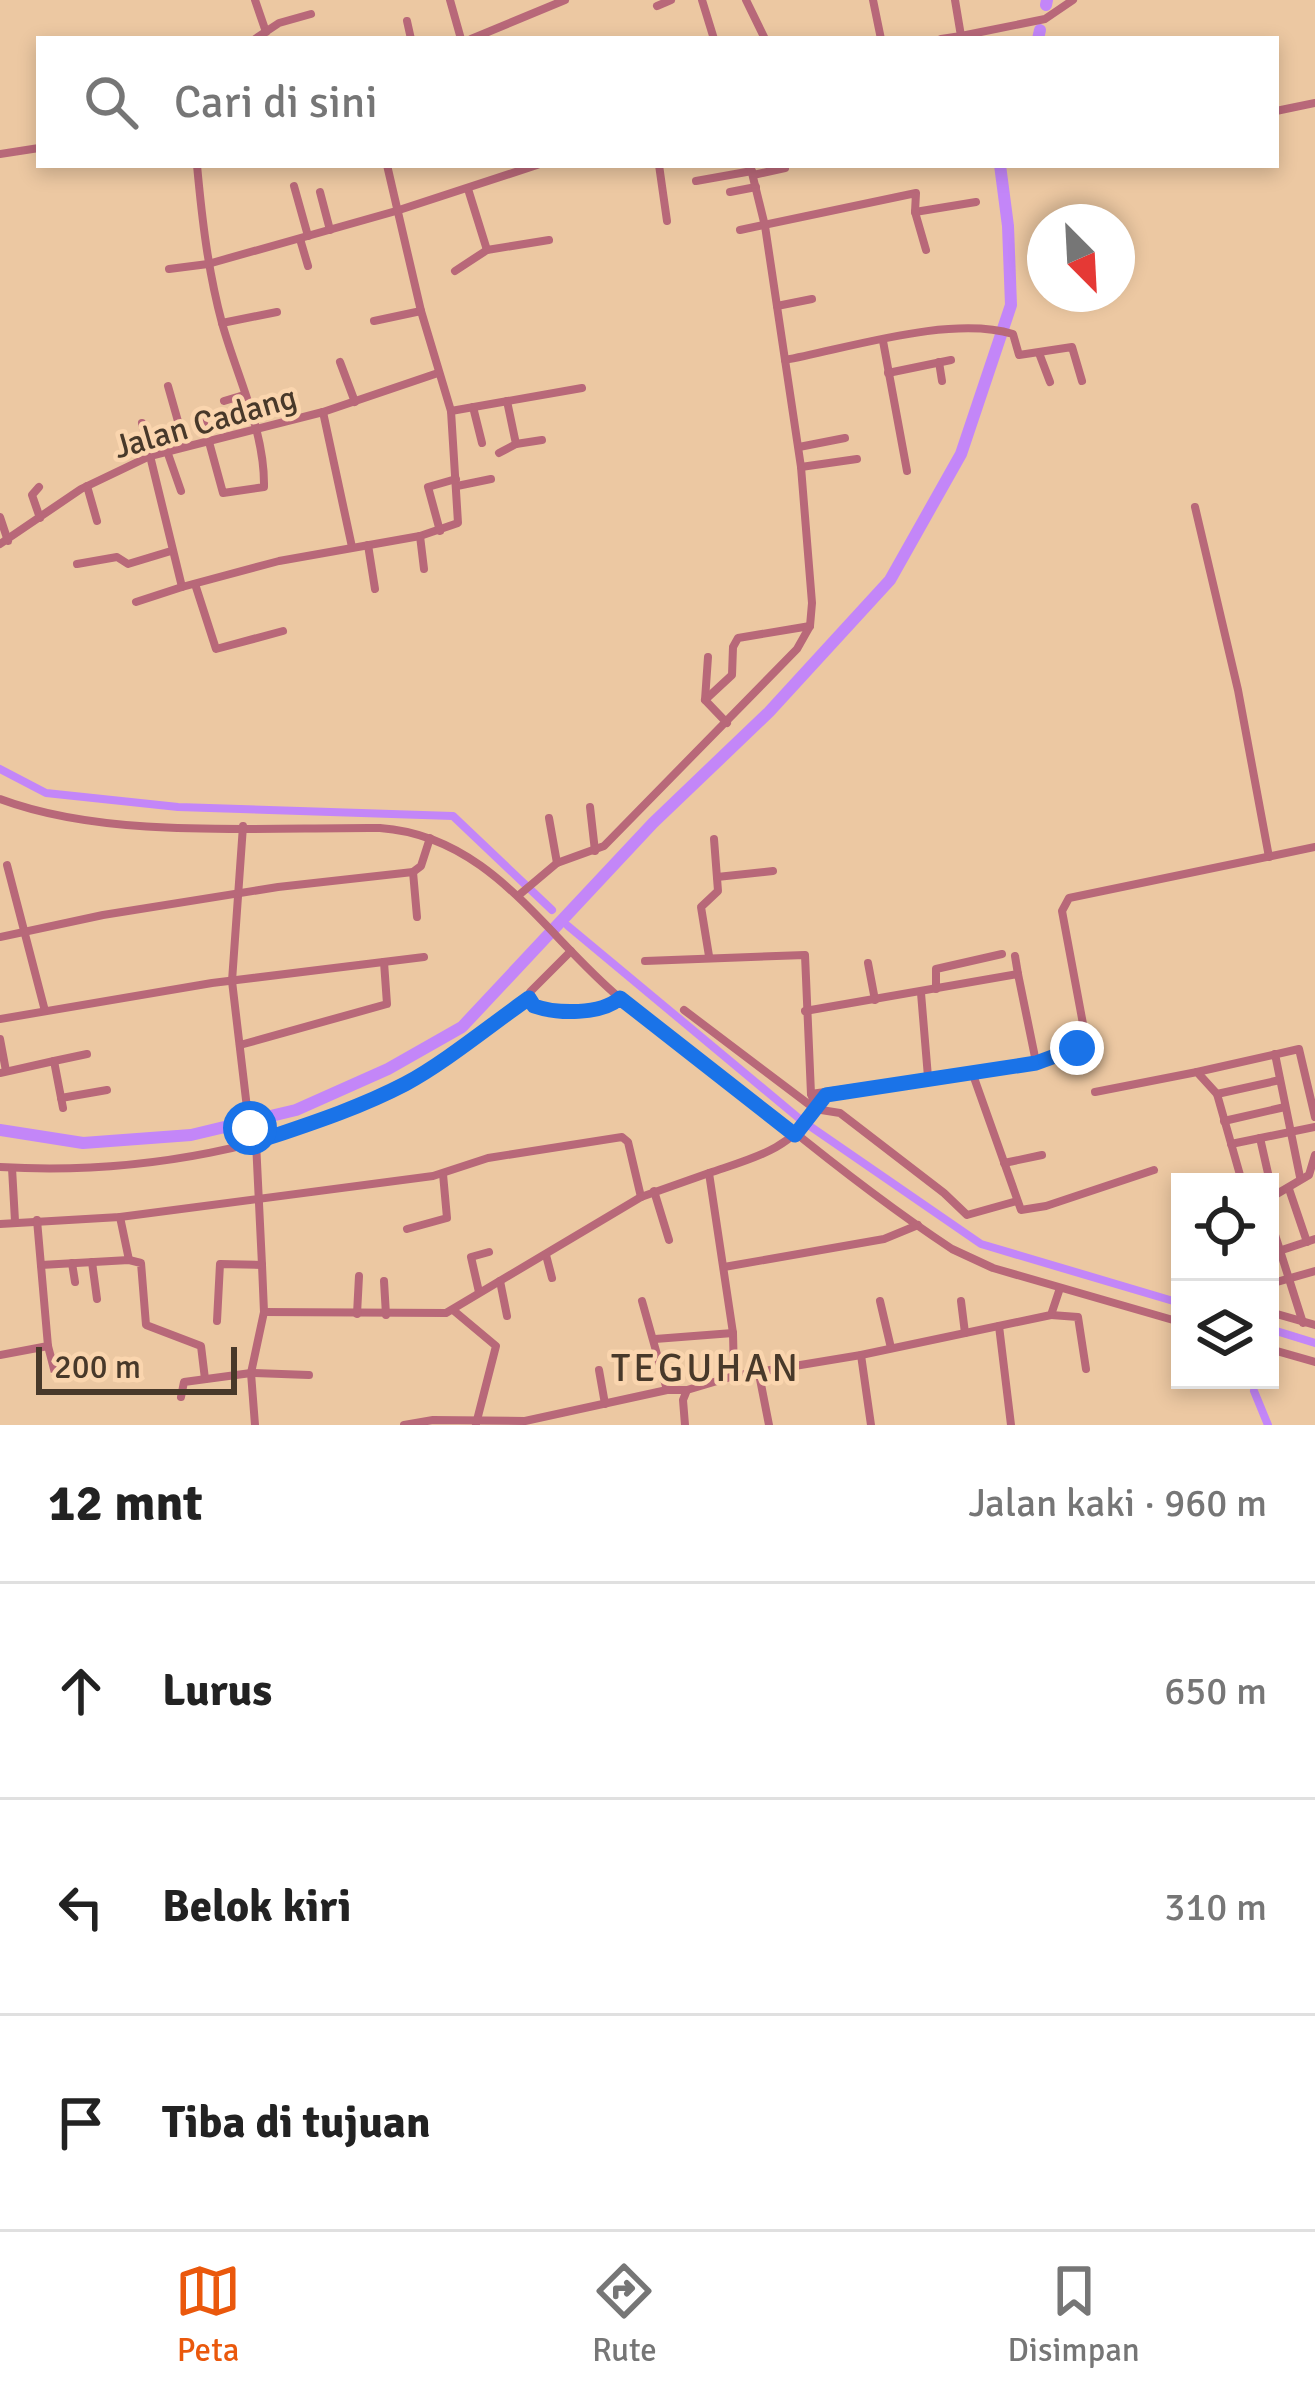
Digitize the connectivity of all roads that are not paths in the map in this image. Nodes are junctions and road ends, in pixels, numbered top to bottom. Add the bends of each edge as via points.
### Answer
1 (255, 0) edge
2 (450, 0) edge
3 (565, 0) edge
4 (671, 0) edge
5 (702, 0) edge
6 (746, 0) edge
7 (873, 0) edge
8 (955, 0) edge
9 (1073, 0) edge
10 (657, 6) dead end
11 (311, 14) dead end
12 (406, 21) dead end
13 (266, 32) junction
14 (498, 34) edge
15 (260, 36) edge
16 (410, 36) edge
17 (460, 36) edge
18 (713, 36) edge
19 (764, 36) edge
20 (880, 36) edge
21 (961, 36) edge
22 (966, 36) edge
23 (1315, 103) edge
24 (1279, 111) edge
25 (36, 148) edge
26 (0, 154) edge
27 (197, 168) edge
28 (388, 168) edge
29 (659, 168) edge
30 (785, 168) dead end
31 (514, 169) edge
32 (752, 170) edge
33 (696, 182) dead end
34 (294, 187) dead end
35 (756, 187) junction
36 (467, 189) junction
37 (320, 192) dead end
38 (730, 192) dead end
39 (976, 202) dead end
40 (396, 212) junction
41 (916, 212) junction
42 (667, 220) dead end
43 (765, 226) junction
44 (330, 230) junction
45 (740, 230) dead end
46 (304, 237) junction
47 (549, 240) dead end
48 (487, 250) junction
49 (926, 250) dead end
50 (208, 264) junction
51 (308, 266) dead end
52 (169, 269) dead end
53 (455, 271) dead end
54 (812, 299) dead end
55 (777, 307) junction
56 (421, 311) junction
57 (277, 312) dead end
58 (374, 321) dead end
59 (222, 323) junction
60 (883, 341) junction
61 (1039, 353) junction
62 (785, 360) junction
63 (952, 360) dead end
64 (340, 362) dead end
65 (939, 362) junction
66 (438, 373) junction
67 (888, 373) junction
68 (1082, 381) dead end
69 (942, 382) dead end
70 (1050, 382) dead end
71 (168, 386) dead end
72 (582, 388) dead end
73 (244, 395) junction
74 (224, 400) dead end
75 (507, 401) junction
76 (355, 403) junction
77 (473, 407) junction
78 (451, 411) junction
79 (323, 412) junction
80 (203, 420) dead end
81 (142, 423) dead end
82 (257, 428) junction
83 (844, 438) dead end
84 (542, 440) dead end
85 (209, 442) junction
86 (482, 442) dead end
87 (516, 444) junction
88 (185, 446) junction
89 (799, 448) junction
90 (167, 452) junction
91 (499, 453) dead end
92 (150, 456) junction
93 (857, 459) dead end
94 (801, 467) junction
95 (907, 471) dead end
96 (490, 479) dead end
97 (457, 483) junction
98 (87, 486) junction
99 (39, 487) dead end
100 (182, 490) dead end
101 (1196, 507) dead end
102 (0, 518) edge
103 (40, 518) junction
104 (98, 521) dead end
105 (440, 531) junction
106 (419, 536) junction
107 (4, 543) edge
108 (368, 545) junction
109 (352, 548) junction
110 (170, 551) junction
111 (76, 565) dead end
112 (424, 568) dead end
113 (195, 584) junction
114 (182, 586) junction
115 (375, 590) dead end
116 (136, 602) dead end
117 (811, 626) junction
118 (283, 631) dead end
119 (708, 657) dead end
120 (705, 700) junction
121 (727, 723) junction
122 (0, 800) edge
123 (590, 807) dead end
124 (548, 818) dead end
125 (243, 826) junction
126 (430, 838) junction
127 (714, 839) dead end
128 (1315, 847) edge
129 (596, 851) junction
130 (1269, 856) junction
131 (557, 863) junction
132 (7, 865) dead end
133 (413, 872) junction
134 (773, 872) dead end
135 (717, 877) junction
136 (238, 893) junction
137 (521, 893) junction
138 (417, 917) dead end
139 (23, 933) junction
140 (0, 937) edge
141 (571, 951) junction
142 (1002, 953) dead end
143 (709, 956) junction
144 (1015, 956) dead end
145 (424, 957) dead end
146 (645, 961) dead end
147 (384, 962) junction
148 (868, 963) dead end
149 (1018, 974) junction
150 (232, 981) junction
151 (936, 989) junction
152 (921, 993) junction
153 (529, 998) junction
154 (874, 1000) junction
155 (615, 1003) junction
156 (684, 1010) dead end
157 (45, 1011) junction
158 (805, 1011) junction
159 (0, 1019) edge
160 (0, 1039) edge
161 (240, 1045) junction
162 (87, 1054) dead end
163 (1275, 1054) junction
164 (54, 1060) junction
165 (1036, 1063) junction
166 (3, 1072) edge
167 (972, 1072) junction
168 (1197, 1072) junction
169 (928, 1077) junction
170 (1280, 1081) junction
171 (106, 1090) dead end
172 (1095, 1092) dead end
173 (811, 1094) junction
174 (1217, 1094) junction
175 (826, 1095) junction
176 (1285, 1107) junction
177 (815, 1110) junction
178 (1315, 1117) edge
179 (1224, 1120) junction
180 (1315, 1127) edge
181 (798, 1132) junction
182 (1290, 1132) junction
183 (1260, 1138) junction
184 (256, 1142) junction
185 (1231, 1144) junction
186 (1042, 1155) dead end
187 (1315, 1155) edge
188 (1004, 1163) junction
189 (0, 1167) edge
190 (12, 1168) junction
191 (1154, 1171) dead end
192 (709, 1173) junction
193 (1239, 1173) edge
194 (1267, 1173) edge
195 (1310, 1173) junction
196 (443, 1174) junction
197 (1300, 1177) dead end
198 (1315, 1187) edge
199 (1279, 1189) edge
200 (1289, 1189) junction
201 (654, 1191) junction
202 (641, 1197) junction
203 (257, 1200) junction
204 (1017, 1201) junction
205 (120, 1217) junction
206 (37, 1220) junction
207 (15, 1221) junction
208 (0, 1223) edge
209 (918, 1225) junction
210 (406, 1229) dead end
211 (669, 1240) dead end
212 (1311, 1241) edge
213 (1279, 1251) edge
214 (489, 1252) dead end
215 (546, 1255) junction
216 (129, 1260) junction
217 (1279, 1260) edge
218 (92, 1262) junction
219 (71, 1263) junction
220 (41, 1265) junction
221 (262, 1265) junction
222 (724, 1267) junction
223 (1315, 1271) edge
224 (359, 1276) dead end
225 (551, 1278) dead end
226 (1289, 1279) junction
227 (384, 1281) dead end
228 (500, 1281) junction
229 (75, 1282) dead end
230 (1279, 1282) edge
231 (1060, 1288) junction
232 (479, 1292) junction
233 (97, 1299) dead end
234 (642, 1300) dead end
235 (961, 1300) dead end
236 (880, 1301) dead end
237 (453, 1310) junction
238 (265, 1312) junction
239 (357, 1313) junction
240 (1279, 1315) edge
241 (386, 1316) junction
242 (507, 1316) dead end
243 (1051, 1316) junction
244 (1171, 1319) edge
245 (217, 1321) dead end
246 (1303, 1323) junction
247 (1315, 1325) edge
248 (999, 1326) junction
249 (733, 1333) junction
250 (965, 1333) junction
251 (655, 1339) junction
252 (48, 1346) junction
253 (891, 1348) junction
254 (1279, 1352) edge
255 (0, 1355) edge
256 (861, 1355) junction
257 (1315, 1362) edge
258 (1086, 1369) dead end
259 (598, 1370) dead end
260 (251, 1372) junction
261 (55, 1373) dead end
262 (759, 1373) junction
263 (309, 1375) dead end
264 (734, 1376) junction
265 (205, 1379) junction
266 (667, 1390) junction
267 (687, 1390) junction
268 (181, 1397) dead end
269 (604, 1404) junction
270 (476, 1423) edge
271 (255, 1425) edge
272 (404, 1425) edge
273 (685, 1425) edge
274 (770, 1425) edge
275 (871, 1425) edge
276 (1011, 1425) edge

1 - 13 street
2 - 17 street
3 - 14 street
4 - 10 street
5 - 18 street
6 - 19 street
7 - 20 street
8 - 21 street
9 - 22 street via 1045,19
11 - 13 street
12 - 16 street
13 - 15 street
23 - 24 street
25 - 26 street
27 - 50 street
28 - 40 street
29 - 42 street
30 - 32 street
31 - 36 street
32 - 33 street
32 - 35 street
34 - 46 street
35 - 38 street
35 - 43 street
36 - 40 street
36 - 48 street
37 - 44 street
39 - 41 street
40 - 44 street
40 - 56 street
41 - 43 street via 915,192
41 - 49 street
43 - 45 street
43 - 55 street
44 - 46 street
46 - 50 street
46 - 51 street
47 - 48 street
48 - 53 street
50 - 52 street
50 - 59 street
54 - 55 street
55 - 62 street
56 - 58 street
56 - 66 street
57 - 59 street
59 - 73 street
60 - 61 street via 956,327 1005,332 1017,340 1019,356
60 - 62 street
60 - 67 street
61 - 68 street via 1072,347
61 - 70 street
62 - 89 street
63 - 65 street
64 - 76 street
65 - 67 street
65 - 69 street
66 - 76 street, Jalan Cadang
66 - 78 street
67 - 95 street
71 - 88 street
72 - 75 street
73 - 74 street
73 - 82 street
75 - 77 street
75 - 87 street
76 - 79 street, Jalan Cadang
77 - 78 street
77 - 86 street
78 - 97 street
79 - 82 street, Jalan Cadang
79 - 109 street
80 - 85 street
81 - 92 street
82 - 85 street, Jalan Cadang
82 - 85 street via 262,488 223,493
83 - 89 street
84 - 87 street
85 - 88 street, Jalan Cadang
87 - 91 street
88 - 90 street, Jalan Cadang
89 - 94 street
90 - 92 street, Jalan Cadang
90 - 100 street
92 - 98 street, Jalan Cadang
92 - 110 street
93 - 94 street
94 - 117 street
96 - 97 street
97 - 105 street via 460,520
97 - 105 street via 428,487
98 - 103 street, Jalan Cadang
98 - 104 street
99 - 103 street via 32,495
101 - 130 street
102 - 107 street
103 - 107 street, Jalan Cadang
105 - 106 street
106 - 108 street
106 - 112 street
108 - 109 street
108 - 115 street
109 - 113 street
110 - 111 street via 130,564 116,557
110 - 114 street
113 - 114 street
113 - 118 street via 216,649
114 - 116 street
117 - 120 street via 739,638 732,675
117 - 121 street
119 - 120 street
120 - 121 street
121 - 129 street
122 - 125 street via 127,826
123 - 129 street
124 - 131 street
125 - 126 street
125 - 136 street
126 - 133 street
126 - 137 street
127 - 135 street
128 - 130 street
129 - 131 street
130 - 165 street via 1069,898 1062,911 1086,1040
131 - 137 street
132 - 139 street
133 - 136 street
133 - 138 street
134 - 135 street
135 - 143 street via 718,893 701,907
136 - 139 street
136 - 150 street
137 - 141 street
139 - 140 street
139 - 157 street
141 - 153 street
141 - 155 street
142 - 151 street via 936,969
143 - 146 street
143 - 158 street via 802,952
144 - 149 street
145 - 147 street
147 - 150 street
147 - 161 street via 387,1004
148 - 154 street
149 - 151 street
149 - 165 street
150 - 157 street
150 - 161 street
151 - 152 street
152 - 154 street
152 - 169 street
153 - 155 street via 550,1010
153 - 184 street via 408,1082
154 - 158 street
155 - 181 street
156 - 177 street
157 - 159 street
158 - 173 street
160 - 166 street
161 - 184 street
162 - 164 street
163 - 168 street
163 - 170 street
163 - 178 street via 1302,1052
164 - 166 street
164 - 171 street via 62,1103
165 - 167 street
167 - 169 street
167 - 188 street
168 - 172 street
168 - 174 street
169 - 175 street
170 - 174 street
170 - 176 street
173 - 175 street
173 - 177 street
174 - 179 street
175 - 177 street
176 - 179 street
176 - 182 street
177 - 181 street
177 - 204 street via 841,1113 969,1216
179 - 185 street
180 - 182 street
181 - 192 street via 771,1153
181 - 209 street
182 - 183 street
182 - 197 street
183 - 185 street
183 - 194 street
184 - 190 street via 119,1166
184 - 203 street
185 - 193 street
186 - 188 street
187 - 195 street
188 - 204 street
189 - 190 street
190 - 207 street
191 - 204 street via 1027,1211
192 - 201 street
192 - 222 street
195 - 198 street
195 - 200 street
196 - 202 street via 488,1158 622,1137
196 - 203 street
196 - 210 street via 447,1218
199 - 200 street
200 - 212 street
201 - 202 street
201 - 211 street
202 - 215 street
203 - 205 street
203 - 221 street
205 - 206 street
205 - 216 street
206 - 207 street
206 - 220 street
207 - 208 street
209 - 222 street via 884,1240
209 - 231 street via 971,1259
212 - 213 street
214 - 232 street via 471,1258
215 - 225 street
215 - 228 street
216 - 218 street
216 - 265 street via 141,1263 146,1325 201,1346
217 - 226 street
218 - 219 street
218 - 233 street
219 - 220 street
219 - 229 street
220 - 252 street
221 - 238 street
221 - 245 street via 220,1264
222 - 249 street
223 - 226 street
224 - 239 street
226 - 230 street
226 - 246 street
227 - 241 street
228 - 232 street
228 - 242 street
231 - 243 street
231 - 244 street
232 - 237 street
234 - 251 street
235 - 250 street
236 - 253 street
237 - 241 street
237 - 270 street via 496,1346
238 - 239 street
238 - 260 street
239 - 241 street
240 - 246 street
243 - 248 street
243 - 258 street via 1078,1317
246 - 247 street
248 - 250 street
248 - 276 street
249 - 251 street
249 - 264 street
250 - 253 street
251 - 266 street
252 - 255 street
252 - 261 street
253 - 256 street
254 - 257 street
256 - 262 street
256 - 275 street
259 - 269 street
260 - 263 street
260 - 265 street
260 - 271 street
262 - 264 street
262 - 274 street
264 - 267 street
265 - 268 street via 182,1384
266 - 267 street
266 - 269 street
267 - 273 street
269 - 270 street
270 - 272 street

